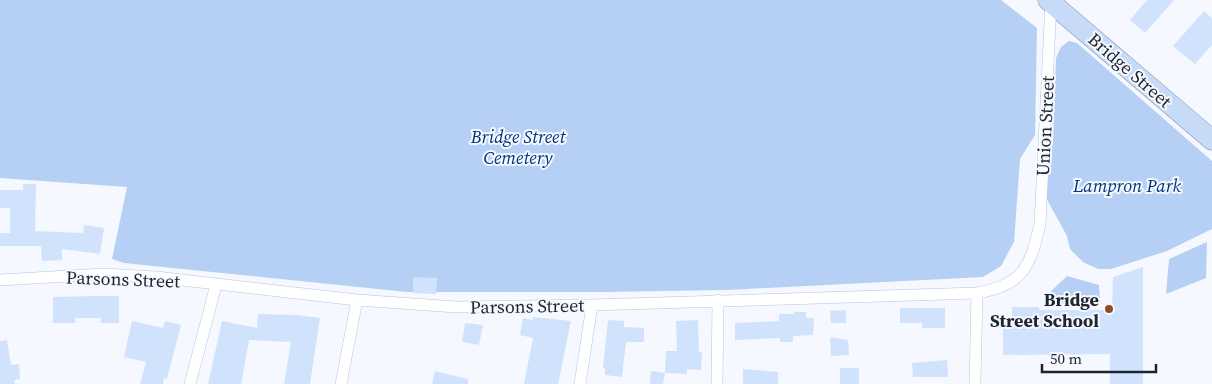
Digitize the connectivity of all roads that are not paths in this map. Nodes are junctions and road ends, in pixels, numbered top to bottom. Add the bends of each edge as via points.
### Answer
1 (1050, 1) edge
2 (1212, 140) edge
3 (1034, 248) joint
4 (0, 280) edge
5 (216, 285) junction
6 (977, 293) junction
7 (357, 300) junction
8 (718, 300) junction
9 (592, 305) junction
10 (190, 384) edge
11 (341, 384) edge
12 (580, 384) edge
13 (717, 384) edge
14 (975, 384) edge

1 - 2 highway, Bridge Street
1 - 3 street, Union Street via 1040,224
3 - 6 street, Parsons Street via 1026,267 1010,284
4 - 5 street, Parsons Street via 103,274
5 - 7 street, Parsons Street
5 - 10 street
6 - 8 street, Parsons Street
6 - 14 street
7 - 9 street, Parsons Street via 456,307
7 - 11 street
8 - 9 street, Parsons Street
8 - 13 street
9 - 12 street

